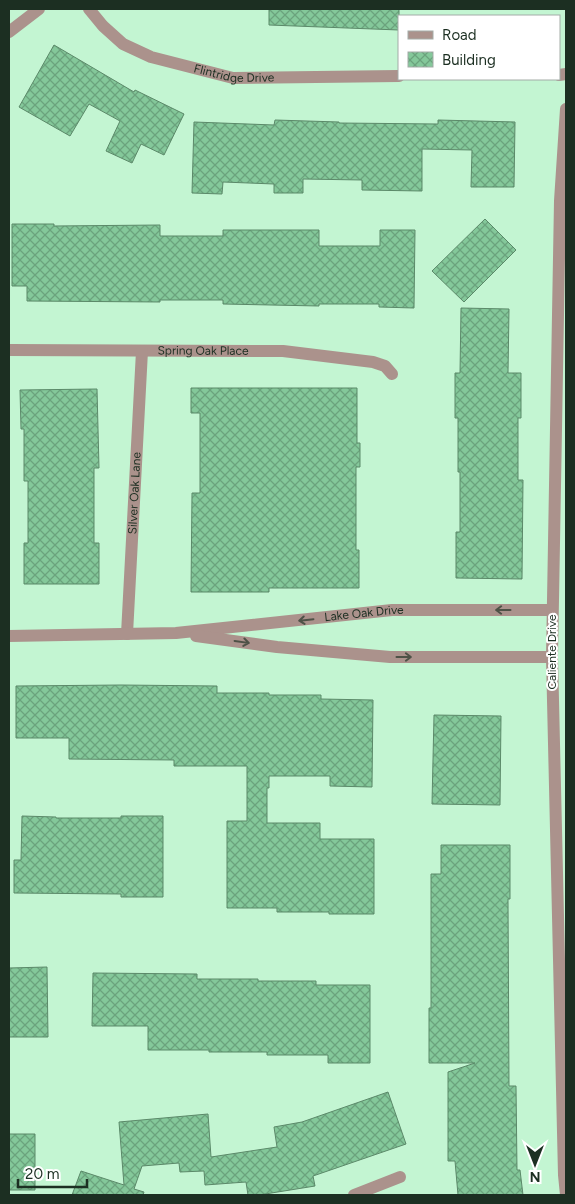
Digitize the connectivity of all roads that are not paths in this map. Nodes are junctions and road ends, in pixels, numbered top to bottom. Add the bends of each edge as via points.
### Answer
1 (39, 9) edge
2 (89, 9) edge
3 (9, 32) edge
4 (398, 76) edge
5 (566, 109) edge
6 (9, 350) edge
7 (142, 351) junction
8 (392, 374) dead end
9 (552, 610) junction
10 (176, 633) junction
11 (127, 634) junction
12 (9, 636) edge
13 (552, 657) junction
14 (564, 1042) edge
15 (400, 1177) dead end
16 (354, 1195) edge
17 (566, 1195) edge

1 - 3 street
2 - 4 street, Flintridge Drive via 123,44 151,57 233,78
5 - 9 street, Caliente Drive via 560,202
6 - 7 street, Spring Oak Place
7 - 8 street, Spring Oak Place via 283,351 373,362 385,366
7 - 11 street, Silver Oak Lane
9 -> 10 street, Lake Oak Drive via 392,610
9 - 13 street, Caliente Drive
10 - 11 street, Lake Oak Drive
10 -> 13 street, Lake Oak Drive via 277,647 390,657
11 - 12 street, Lake Oak Drive
13 - 14 street, Caliente Drive
14 - 17 street, Caliente Drive
15 - 16 street

